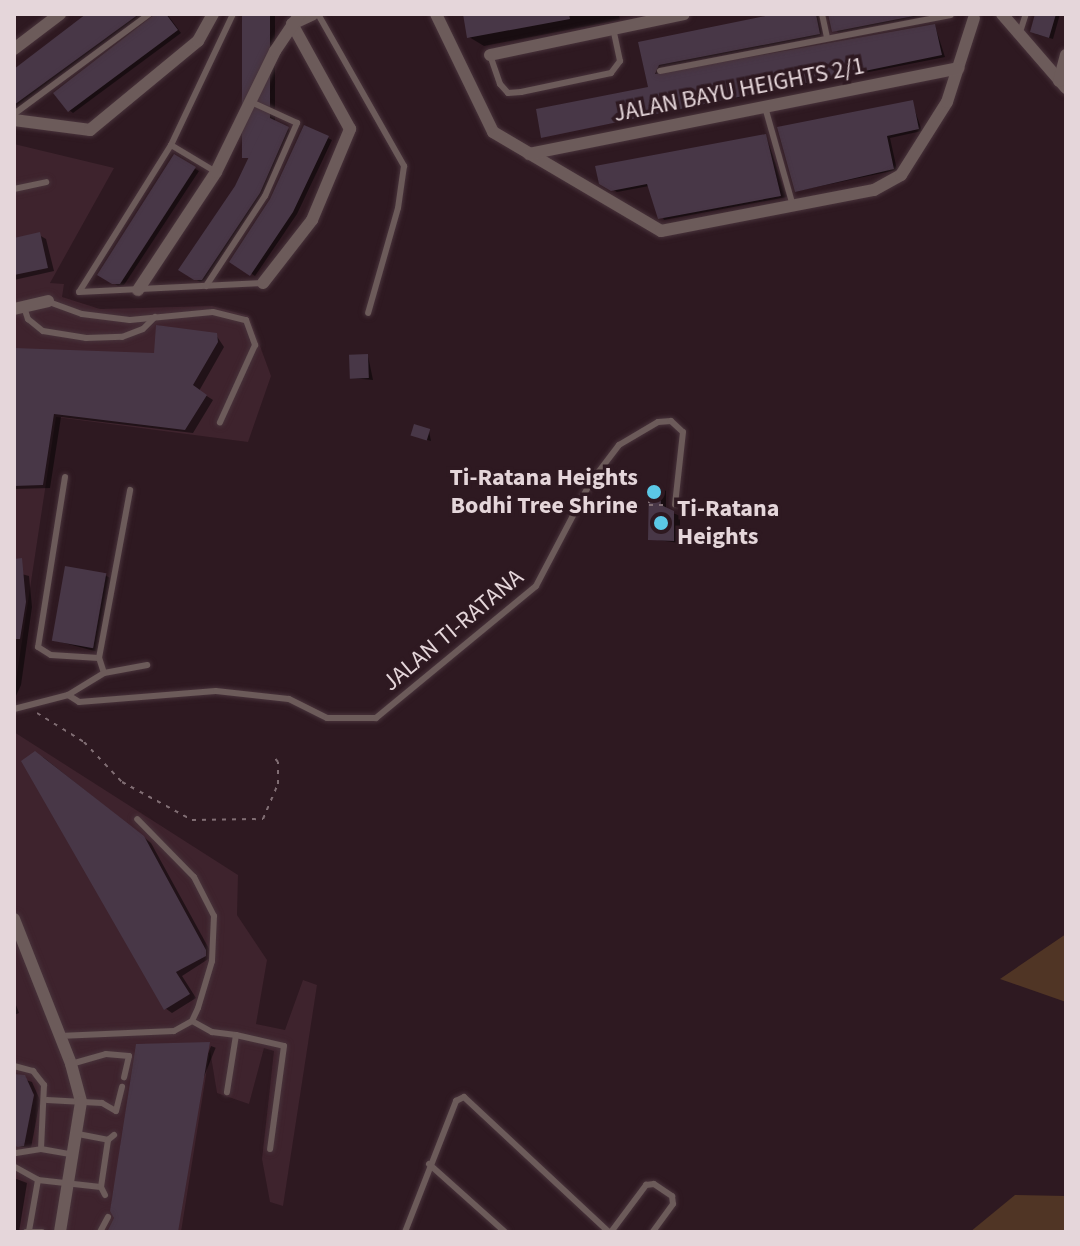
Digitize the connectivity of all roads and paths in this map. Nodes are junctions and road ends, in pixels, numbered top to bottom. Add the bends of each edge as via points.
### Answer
1 (60, 14) edge
2 (149, 14) edge
3 (213, 14) edge
4 (233, 14) edge
5 (316, 14) edge
6 (436, 14) edge
7 (684, 14) edge
8 (822, 14) edge
9 (1002, 14) edge
10 (1026, 14) edge
11 (951, 15) edge
12 (293, 17) edge
13 (974, 18) dead end
14 (635, 19) edge
15 (613, 29) junction
16 (1019, 36) junction
17 (827, 37) junction
18 (14, 49) edge
19 (490, 55) joint
20 (1066, 55) edge
21 (958, 68) junction
22 (660, 71) dead end
23 (1062, 85) edge
24 (251, 102) junction
25 (765, 107) junction
26 (14, 117) edge
27 (171, 145) junction
28 (529, 154) junction
29 (216, 172) junction
30 (46, 182) dead end
31 (14, 189) edge
32 (793, 206) junction
33 (263, 283) joint
34 (206, 286) junction
35 (138, 290) junction
36 (48, 301) joint
37 (19, 308) edge
38 (368, 313) dead end
39 (155, 317) junction
40 (220, 422) dead end
41 (65, 477) dead end
42 (130, 490) dead end
43 (649, 499) dead end
44 (675, 505) joint
45 (99, 658) junction
46 (147, 665) dead end
47 (104, 673) junction
48 (68, 695) junction
49 (26, 706) junction
50 (14, 709) edge
51 (273, 756) dead end
52 (137, 819) dead end
53 (14, 919) edge
54 (192, 1021) junction
55 (236, 1035) junction
56 (59, 1036) junction
57 (71, 1064) junction
58 (14, 1066) edge
59 (124, 1077) dead end
60 (122, 1087) dead end
61 (227, 1092) dead end
62 (47, 1100) junction
63 (81, 1102) junction
64 (78, 1134) junction
65 (41, 1149) junction
66 (270, 1149) dead end
67 (16, 1153) dead end
68 (74, 1155) junction
69 (429, 1164) junction
70 (15, 1167) edge
71 (38, 1180) junction
72 (69, 1184) junction
73 (101, 1187) junction
74 (105, 1195) dead end
75 (108, 1217) dead end
76 (27, 1231) edge
77 (42, 1232) edge
78 (60, 1232) edge
79 (100, 1232) edge
80 (405, 1232) edge
81 (505, 1232) edge
82 (610, 1232) edge
83 (653, 1232) edge

1 - 18 street
2 - 26 lane
3 - 26 street via 198,41 90,130
4 - 27 lane
5 - 12 street
5 - 38 lane via 404,166 398,208
6 - 28 street via 493,132
7 - 14 street
8 - 17 lane
9 - 16 street
10 - 16 lane
11 - 17 lane
12 - 24 street
12 - 33 street via 350,129 312,220
13 - 21 street
14 - 15 street
15 - 19 street
15 - 19 lane via 620,61 611,73 508,93
16 - 23 street
17 - 22 lane
20 - 23 street
21 - 25 street, JALAN BAYU HEIGHTS 2/1
21 - 32 street via 947,102 901,175 874,190
24 - 29 street
24 - 34 lane via 297,123 265,196
25 - 28 street, JALAN BAYU HEIGHTS 2/1
25 - 32 lane
27 - 29 lane
27 - 35 lane via 79,292
28 - 32 street via 661,231
29 - 35 street
30 - 31 lane
33 - 34 lane
34 - 35 lane
36 - 37 street
36 - 39 lane via 82,314
37 - 39 lane via 43,331 86,338 122,337 143,329
39 - 40 lane via 213,312 246,320 255,345
41 - 45 lane via 38,647 51,655
42 - 45 lane
43 - 44 path via 649,505
44 - 48 lane, JALAN TI-RATANA via 683,432 671,421 658,422 619,445 590,483 536,586 376,718 327,718 289,699 216,691 79,702
45 - 47 lane
46 - 47 lane
47 - 48 lane
48 - 49 lane
49 - 50 lane
49 - 51 path via 84,742 122,782 192,820 227,824 263,819 278,784
52 - 54 lane via 194,877 214,916 212,961
53 - 56 street
54 - 55 lane via 212,1032
54 - 56 lane via 174,1031
55 - 61 lane
55 - 66 lane via 284,1046
56 - 57 street
57 - 59 lane via 106,1054 129,1056
57 - 63 street
58 - 62 lane via 33,1071
60 - 63 lane via 116,1111 102,1103
62 - 63 lane
62 - 65 lane
63 - 64 street
64 - 68 street
64 - 73 lane via 111,1137
65 - 67 lane
65 - 68 lane
68 - 72 street
69 - 80 lane
69 - 81 lane
69 - 82 lane via 456,1101 464,1097
70 - 71 lane
71 - 72 lane
71 - 76 lane
72 - 73 lane
72 - 78 street
73 - 74 lane
75 - 79 lane
76 - 77 lane
82 - 83 lane via 646,1185 654,1184 672,1196 673,1204

